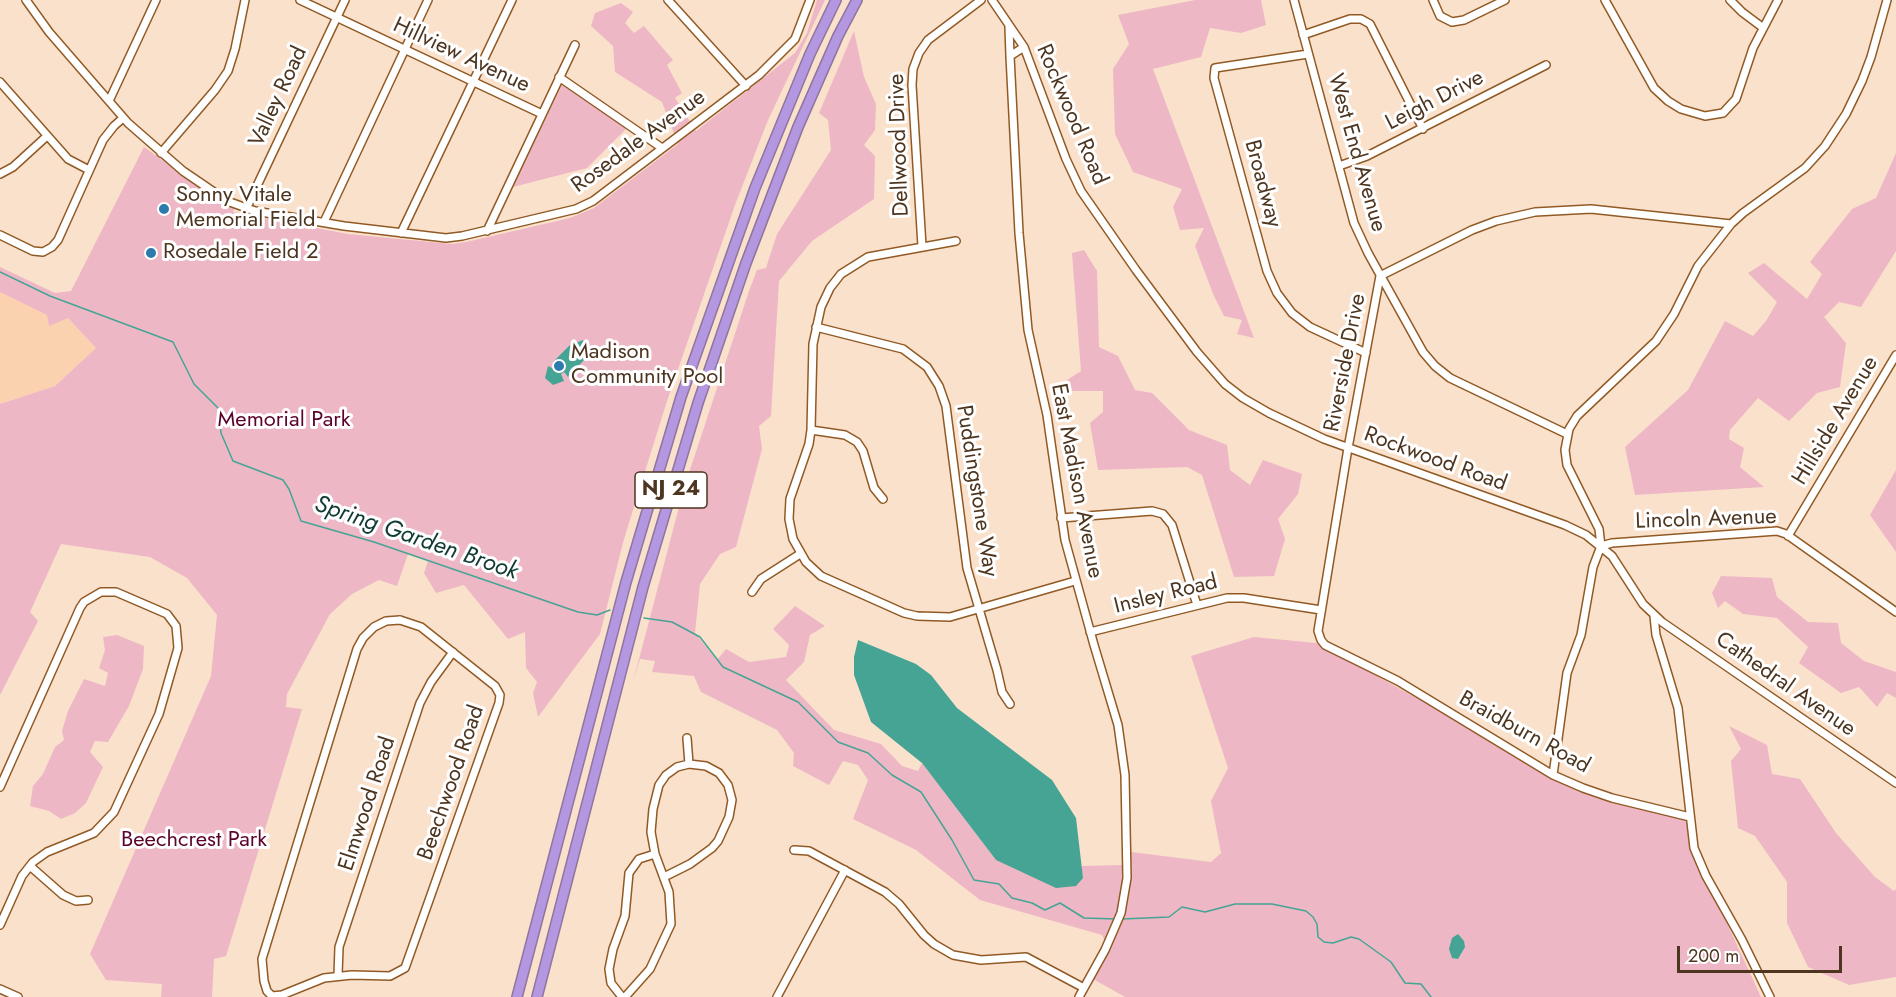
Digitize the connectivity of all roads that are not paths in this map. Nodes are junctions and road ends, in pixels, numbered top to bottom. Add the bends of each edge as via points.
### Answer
1 (26, 0) edge
2 (156, 0) edge
3 (245, 0) edge
4 (300, 0) edge
5 (345, 0) edge
6 (428, 0) edge
7 (512, 0) edge
8 (668, 0) edge
9 (810, 0) edge
10 (836, 0) edge
11 (857, 0) edge
12 (981, 0) edge
13 (992, 0) edge
14 (1294, 0) edge
15 (1432, 0) edge
16 (1505, 0) edge
17 (1605, 0) edge
18 (1730, 0) edge
19 (1778, 0) edge
20 (1887, 0) edge
21 (337, 17) junction
22 (1009, 24) junction
23 (1762, 27) junction
24 (1303, 35) junction
25 (575, 45) dead end
26 (405, 50) junction
27 (1025, 50) junction
28 (1308, 54) junction
29 (1010, 56) junction
30 (1012, 65) junction
31 (1546, 65) dead end
32 (559, 77) junction
33 (0, 82) edge
34 (473, 82) junction
35 (746, 86) junction
36 (109, 101) junction
37 (542, 114) junction
38 (123, 118) junction
39 (1423, 129) junction
40 (47, 136) junction
41 (662, 148) junction
42 (161, 153) junction
43 (1339, 166) junction
44 (89, 170) junction
45 (0, 174) edge
46 (246, 208) junction
47 (324, 222) junction
48 (1731, 224) junction
49 (487, 231) junction
50 (401, 233) junction
51 (0, 235) edge
52 (956, 241) dead end
53 (922, 246) junction
54 (1380, 276) junction
55 (816, 327) junction
56 (1366, 352) junction
57 (1896, 354) edge
58 (812, 430) junction
59 (1567, 434) junction
60 (1348, 448) junction
61 (883, 499) dead end
62 (1061, 518) junction
63 (1788, 536) junction
64 (1601, 546) junction
65 (800, 554) junction
66 (1076, 581) junction
67 (752, 592) dead end
68 (1197, 605) junction
69 (979, 609) junction
70 (1321, 610) junction
71 (1896, 612) edge
72 (1654, 616) junction
73 (1090, 632) junction
74 (453, 652) junction
75 (1382, 673) joint
76 (1010, 704) dead end
77 (687, 738) dead end
78 (689, 764) junction
79 (1553, 775) junction
80 (1896, 783) edge
81 (0, 787) edge
82 (1690, 817) junction
83 (794, 850) dead end
84 (655, 854) junction
85 (30, 866) junction
86 (845, 870) junction
87 (664, 877) junction
88 (88, 900) dead end
89 (0, 925) edge
90 (338, 975) junction
91 (1084, 988) junction
92 (0, 989) edge
93 (269, 996) edge
94 (282, 996) edge
95 (18, 997) edge
96 (518, 997) edge
97 (537, 997) edge
98 (624, 997) edge
99 (777, 997) edge
100 (1079, 997) edge
101 (1770, 997) edge

1 - 36 street, Rosedale Avenue
2 - 36 street
3 - 42 street via 228,70
4 - 21 street, Hillview Avenue
5 - 21 street, Valley Road
6 - 26 street
7 - 34 street
8 - 35 street
9 - 35 street, Rosedale Avenue via 795,39
10 - 96 highway, NJ 24 via 755,188 681,397 626,582
11 - 97 highway, NJ 24 via 826,61 795,137 698,403 643,587
12 - 53 street, Dellwood Drive via 928,40 914,69
13 - 22 street, Rockwood Road
14 - 24 street, West End Avenue
15 - 16 street via 1440,16 1452,22
17 - 23 street via 1654,88 1668,101 1697,115 1717,115 1732,105
18 - 23 street
19 - 23 street
20 - 48 street via 1862,81 1836,131 1805,168
21 - 26 street, Hillview Avenue
21 - 46 street, Valley Road
22 - 27 street, Rockwood Road
22 - 29 street, East Madison Avenue
24 - 28 street, West End Avenue
24 - 39 street via 1350,19 1370,24
25 - 32 street
26 - 34 street, Hillview Avenue
26 - 47 street
27 - 29 street
27 - 30 street
27 - 60 street, Rockwood Road via 1081,191 1197,352 1225,384 1249,402
28 - 43 street, West End Avenue
28 - 56 street, Broadway via 1215,68 1214,78 1267,271 1277,293 1292,313 1310,327
29 - 30 street, East Madison Avenue
30 - 62 street, East Madison Avenue via 1019,233 1028,330 1049,425
31 - 39 street, Leigh Drive
32 - 37 street
32 - 41 street
33 - 40 street
34 - 37 street, Hillview Avenue
34 - 50 street
35 - 41 street, Rosedale Avenue
36 - 38 street, Rosedale Avenue
37 - 49 street
38 - 42 street, Rosedale Avenue
38 - 44 street via 103,140
39 - 43 street, Leigh Drive
40 - 44 street via 68,159
40 - 45 street
41 - 49 street, Rosedale Avenue via 586,205
42 - 46 street, Rosedale Avenue via 226,201
43 - 54 street, West End Avenue via 1354,223
44 - 51 street via 52,247 43,252 33,251
46 - 47 street, Rosedale Avenue
47 - 50 street, Rosedale Avenue
48 - 54 street, Riverside Drive via 1591,209 1535,212 1472,230
48 - 59 street via 1698,266 1656,341 1577,416
49 - 50 street, Rosedale Avenue via 446,238
52 - 53 street
53 - 55 street via 868,257 850,267 830,288
54 - 56 street, Riverside Drive
54 - 59 street, West End Avenue via 1435,366 1450,378
55 - 58 street
55 - 69 street, Puddingstone Way via 903,349 920,360 936,380 946,406 963,549
56 - 60 street, Riverside Drive
57 - 63 street, Hillside Avenue
58 - 61 street via 845,435 856,442 863,451 874,488
58 - 65 street via 789,509 790,528
59 - 64 street via 1568,465 1599,529
60 - 64 street, Rockwood Road via 1565,525
60 - 70 street, Riverside Drive
62 - 66 street, East Madison Avenue
62 - 68 street via 1152,511 1163,514 1172,525
63 - 64 street, Lincoln Avenue via 1777,531 1758,532
63 - 71 street, Lincoln Avenue
64 - 72 street, Rockwood Road
64 - 79 street via 1593,567 1581,635 1567,673
65 - 67 street via 761,579
65 - 69 street via 821,576 904,613 942,618
66 - 69 street
66 - 73 street, East Madison Avenue
68 - 70 street, Insley Road via 1236,597
68 - 73 street, Insley Road
69 - 76 street, Puddingstone Way via 1002,692
70 - 75 street, Riverside Drive via 1318,631 1324,644
72 - 80 street, Cathedral Avenue
72 - 82 street, Rockwood Road via 1678,708
73 - 91 street, East Madison Avenue via 1114,706 1123,753 1127,878 1121,913
74 - 90 street, Elmwood Road via 420,703 339,947
74 - 90 street, Beechwood Road via 495,686 499,703 409,961 400,972 390,976
74 - 93 street, Beechwood Road via 421,627 400,620 374,627 359,644 262,959
75 - 79 street, Braidburn Road
77 - 78 street
78 - 84 street via 670,771 659,785 651,822
78 - 87 street via 719,773 730,791 731,808 724,830 712,848
79 - 82 street, Braidburn Road via 1611,798
81 - 85 street via 84,602 100,592 116,592 167,614 178,632 173,667 159,714 114,812 94,833 47,852
82 - 101 street, Rockwood Road via 1694,848 1702,868
83 - 86 street via 809,851
84 - 87 street
84 - 98 street via 639,859 629,873 625,916 609,969 610,983
85 - 88 street via 63,895 76,901
85 - 89 street
86 - 91 street via 892,897 924,935 953,955 981,960 1026,957
86 - 99 street
87 - 98 street via 671,903 668,933 650,969
90 - 94 street, Beechwood Road via 313,981
91 - 100 street, East Madison Avenue
92 - 95 street
93 - 94 street, Beechwood Road

